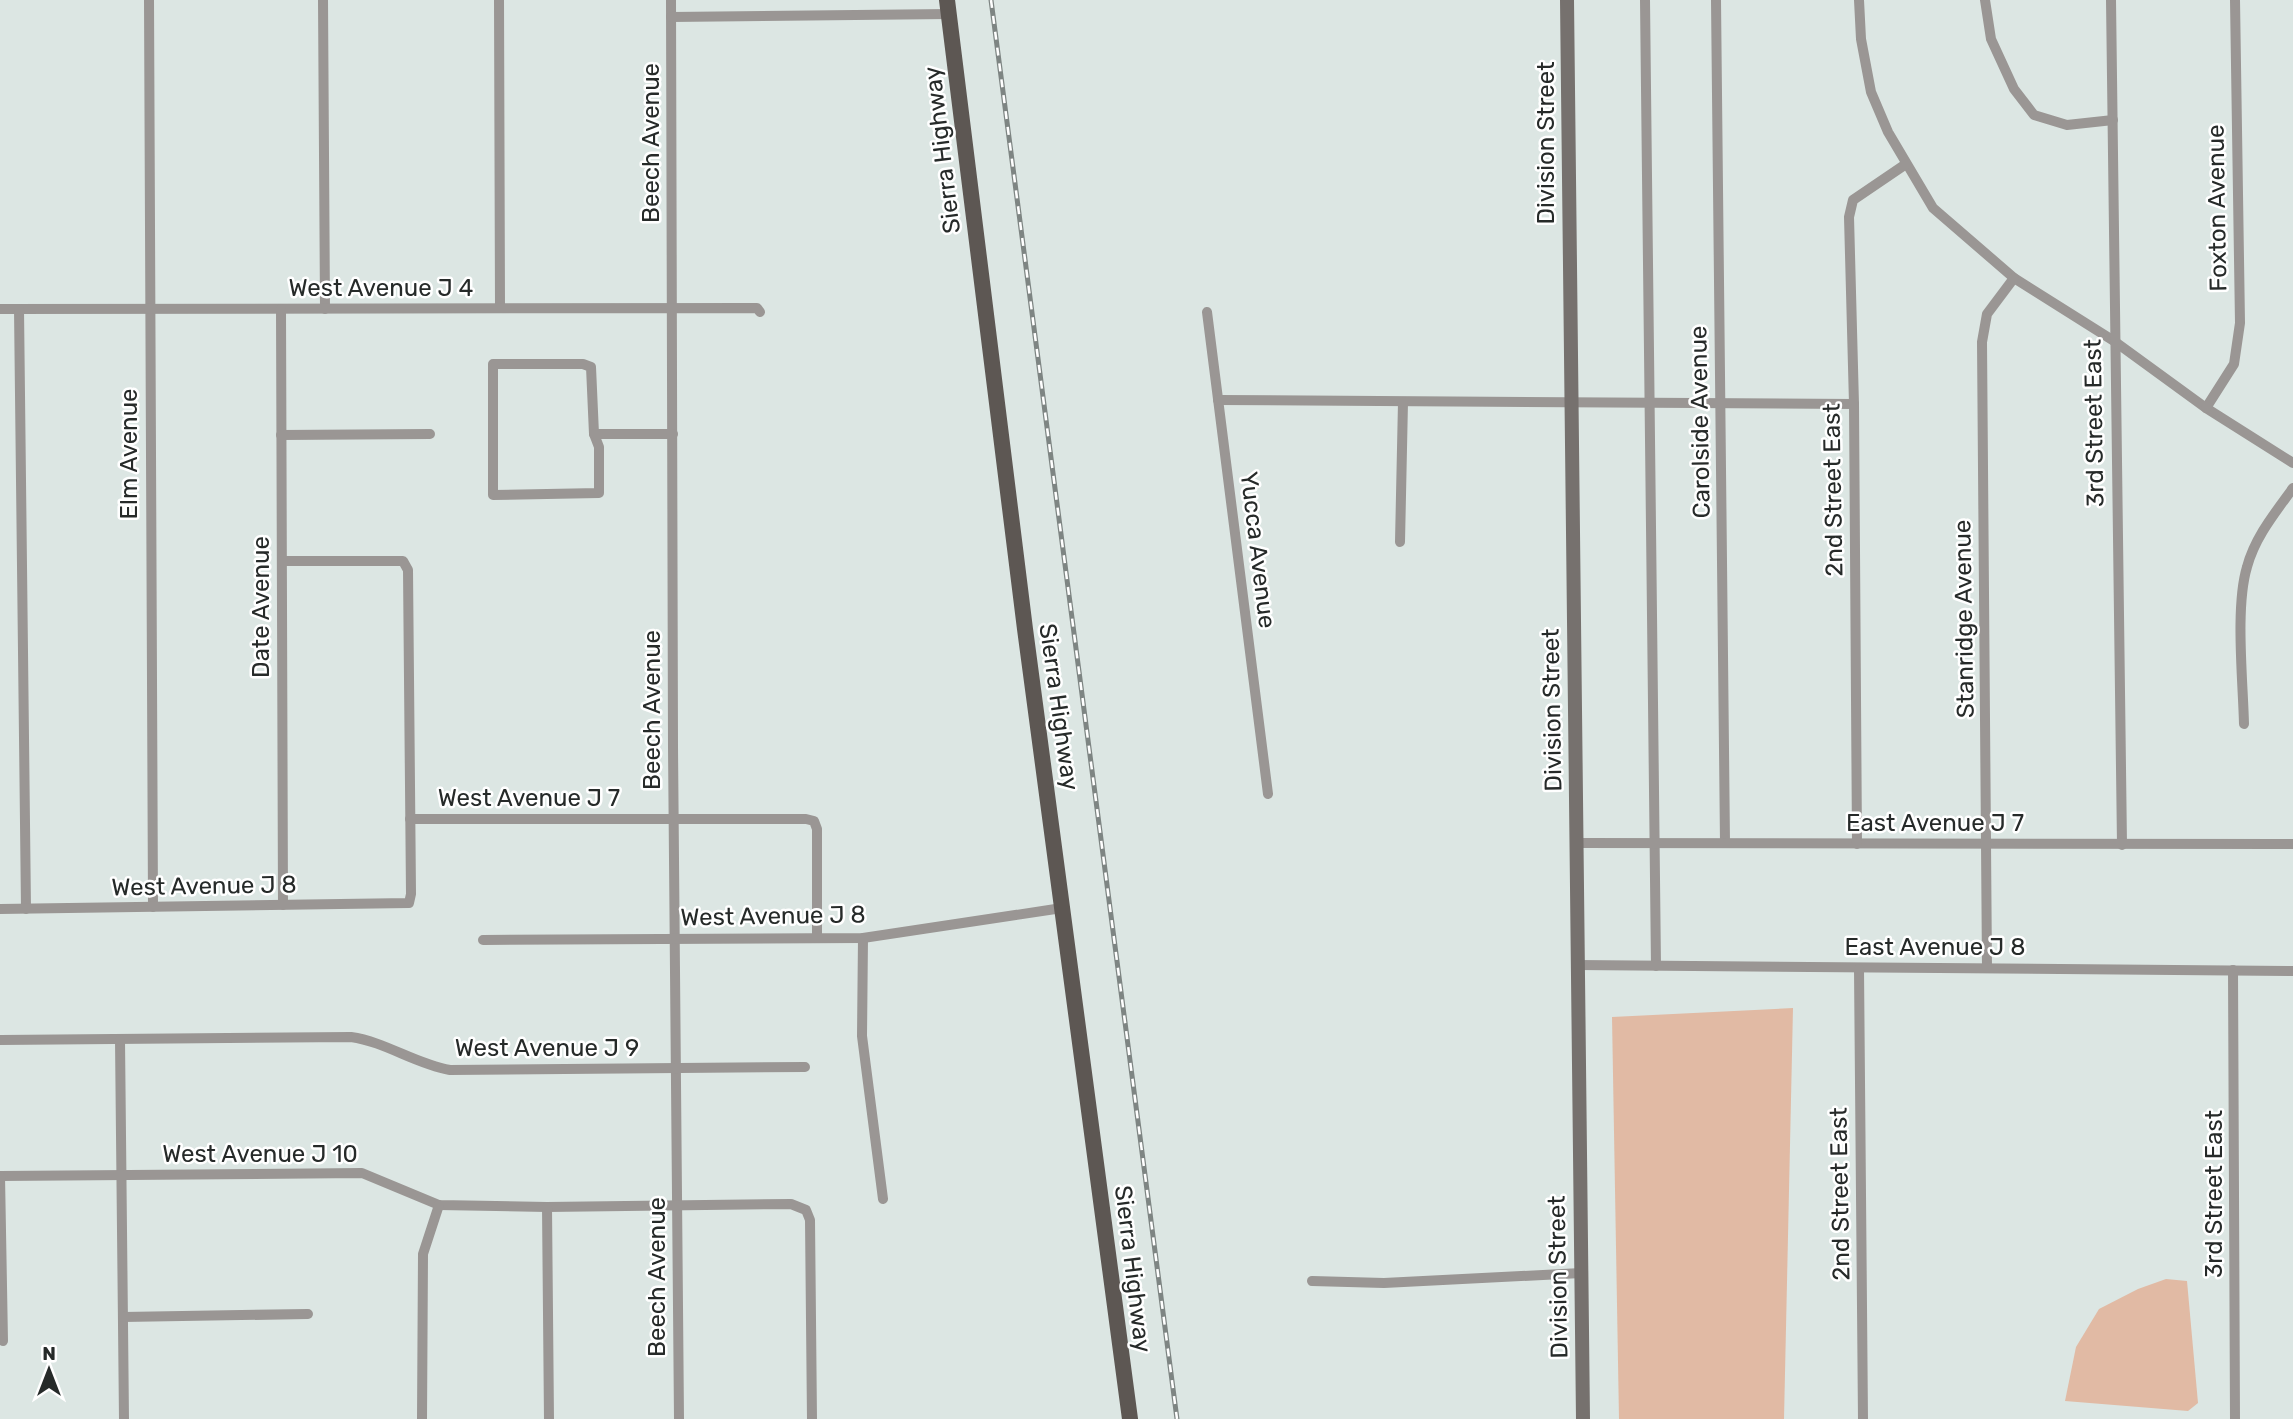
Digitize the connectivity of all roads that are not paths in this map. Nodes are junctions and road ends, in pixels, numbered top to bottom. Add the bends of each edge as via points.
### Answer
1 (149, 0) edge
2 (323, 0) edge
3 (499, 0) edge
4 (671, 0) edge
5 (1567, 0) edge
6 (1645, 0) edge
7 (1716, 0) edge
8 (1859, 0) edge
9 (1985, 0) edge
10 (2111, 0) edge
11 (2235, 0) edge
12 (948, 7) edge
13 (671, 17) junction
14 (2113, 120) junction
15 (1906, 164) junction
16 (2014, 278) junction
17 (500, 308) junction
18 (673, 308) junction
19 (0, 309) edge
20 (19, 309) junction
21 (149, 309) junction
22 (281, 309) junction
23 (325, 309) junction
24 (760, 312) dead end
25 (1206, 312) dead end
26 (2114, 341) junction
27 (1218, 400) junction
28 (1570, 401) junction
29 (1403, 402) junction
30 (1650, 402) junction
31 (1721, 402) junction
32 (1854, 404) junction
33 (2206, 408) junction
34 (430, 434) dead end
35 (594, 434) junction
36 (673, 434) junction
37 (281, 435) junction
38 (2293, 464) edge
39 (2293, 488) edge
40 (1400, 542) dead end
41 (282, 561) junction
42 (2244, 724) dead end
43 (1268, 794) dead end
44 (410, 818) junction
45 (674, 820) junction
46 (1655, 843) junction
47 (1576, 844) junction
48 (1725, 844) junction
49 (1857, 844) junction
50 (1988, 844) junction
51 (2293, 844) edge
52 (2122, 845) junction
53 (283, 905) junction
54 (153, 907) junction
55 (1062, 908) junction
56 (0, 909) edge
57 (26, 909) junction
58 (817, 938) junction
59 (863, 938) junction
60 (675, 939) junction
61 (483, 940) dead end
62 (1577, 965) junction
63 (1656, 966) junction
64 (1987, 968) junction
65 (1859, 969) junction
66 (2234, 970) junction
67 (2293, 971) edge
68 (120, 1040) junction
69 (0, 1041) edge
70 (805, 1067) dead end
71 (677, 1070) junction
72 (122, 1175) junction
73 (0, 1176) edge
74 (883, 1199) dead end
75 (439, 1205) junction
76 (678, 1206) junction
77 (547, 1207) junction
78 (1581, 1273) junction
79 (1312, 1281) dead end
80 (308, 1314) dead end
81 (123, 1317) junction
82 (2, 1341) dead end
83 (124, 1419) edge
84 (422, 1419) edge
85 (550, 1419) edge
86 (679, 1419) edge
87 (812, 1419) edge
88 (1129, 1419) edge
89 (1583, 1419) edge
90 (1863, 1419) edge
91 (2235, 1419) edge

1 - 21 street, Elm Avenue
2 - 23 street
3 - 17 street
4 - 13 street, Beech Avenue
5 - 28 main road, Division Street
6 - 30 street
7 - 31 street, Carolside Avenue
8 - 15 street via 1871,92
9 - 14 street via 1991,39 2014,89 2034,115 2067,125
10 - 14 street, 3rd Street East
11 - 33 street, Foxton Avenue via 2239,323 2234,364
12 - 13 street
12 - 55 main road, Sierra Highway
13 - 18 street, Beech Avenue
14 - 26 street, 3rd Street East
15 - 16 street via 1933,208
15 - 32 street, 2nd Street East via 1853,200 1849,217
16 - 26 street
16 - 50 street, Stanridge Avenue via 1987,314 1982,342
17 - 18 street, West Avenue J 4
17 - 23 street, West Avenue J 4
18 - 24 street, West Avenue J 4 via 757,308
18 - 36 street, Beech Avenue
19 - 20 street, West Avenue J 4
20 - 21 street, West Avenue J 4
20 - 57 street
21 - 22 street, West Avenue J 4
21 - 54 street, Elm Avenue
22 - 23 street, West Avenue J 4
22 - 37 street, Date Avenue
25 - 27 street, Yucca Avenue
26 - 33 street
26 - 52 street, 3rd Street East
27 - 29 street
27 - 43 street, Yucca Avenue
28 - 29 street
28 - 30 street
28 - 47 main road, Division Street
29 - 40 street
30 - 31 street
30 - 46 street
31 - 32 street
31 - 48 street, Carolside Avenue
32 - 49 street, 2nd Street East
33 - 38 street
34 - 37 street
35 - 35 street via 591,367 493,364 493,495 599,493 599,447
35 - 36 street
36 - 45 street, Beech Avenue
37 - 41 street, Date Avenue
39 - 42 street via 2261,533 2246,568
41 - 44 street via 404,561 408,569
41 - 53 street, Date Avenue
44 - 45 street, West Avenue J 7
44 - 53 street, West Avenue J 8 via 409,904
45 - 58 street, West Avenue J 7 via 814,821
45 - 60 street, Beech Avenue
46 - 47 street, East Avenue J 7
46 - 48 street, East Avenue J 7
46 - 63 street
47 - 62 main road, Division Street
48 - 49 street, East Avenue J 7
49 - 50 street, East Avenue J 7
50 - 52 street, East Avenue J 7
50 - 64 street, Stanridge Avenue
51 - 52 street, East Avenue J 7
53 - 54 street, West Avenue J 8
54 - 57 street, West Avenue J 8
55 - 59 street, West Avenue J 8
55 - 88 main road, Sierra Highway
56 - 57 street, West Avenue J 8
58 - 59 street, West Avenue J 8
58 - 60 street, West Avenue J 8
59 - 74 street via 862,1036
60 - 61 street, West Avenue J 8
60 - 71 street, Beech Avenue
62 - 63 street, East Avenue J 8
62 - 78 main road, Division Street
63 - 65 street, East Avenue J 8
64 - 65 street, East Avenue J 8
64 - 66 street, East Avenue J 8
65 - 90 street, 2nd Street East
66 - 67 street, East Avenue J 8
66 - 91 street, 3rd Street East
68 - 69 street, West Avenue J 9
68 - 71 street, West Avenue J 9 via 351,1037 450,1070
68 - 72 street
70 - 71 street, West Avenue J 9
71 - 76 street, Beech Avenue
72 - 73 street, West Avenue J 10
72 - 75 street, West Avenue J 10 via 362,1173
72 - 81 street
73 - 82 street
75 - 77 street, West Avenue J 10
75 - 84 street via 423,1254
76 - 77 street, West Avenue J 10
76 - 86 street, Beech Avenue
76 - 87 street, West Avenue J 10 via 791,1204 806,1210 810,1220
77 - 85 street
78 - 79 street via 1384,1283
78 - 89 main road, Division Street
80 - 81 street
81 - 83 street

